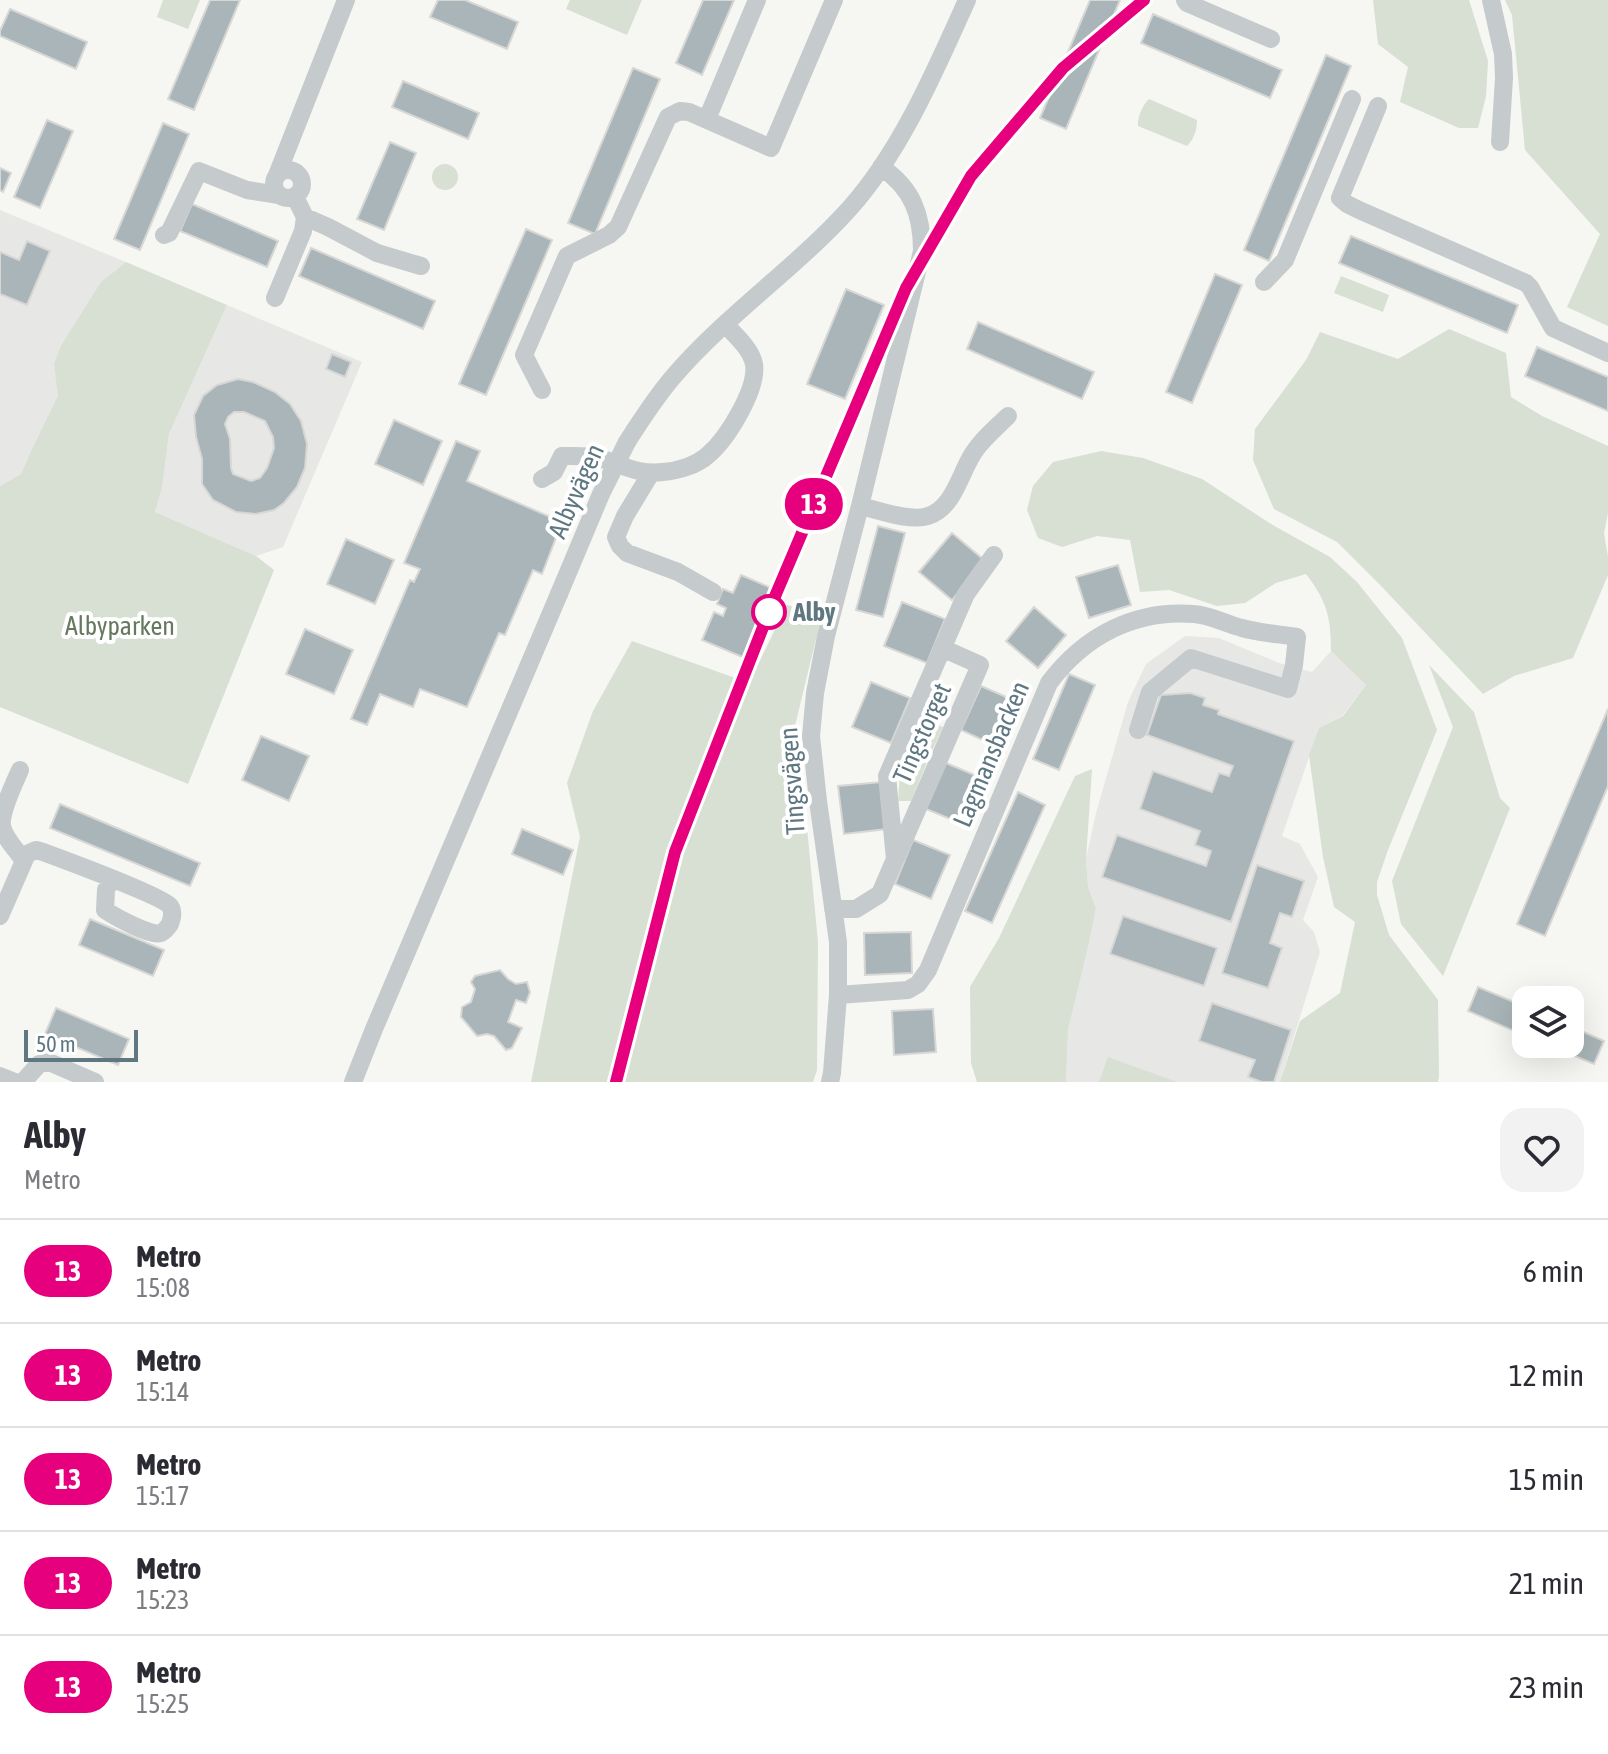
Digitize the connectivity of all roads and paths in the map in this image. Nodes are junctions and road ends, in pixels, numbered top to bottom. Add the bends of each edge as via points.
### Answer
1 (346, 0) edge
2 (757, 0) edge
3 (834, 0) edge
4 (967, 0) edge
5 (1185, 0) edge
6 (1491, 0) edge
7 (1271, 39) dead end
8 (1352, 99) dead end
9 (1378, 106) dead end
10 (707, 119) junction
11 (1500, 142) dead end
12 (881, 167) junction
13 (277, 175) junction
14 (287, 196) junction
15 (305, 217) junction
16 (164, 235) dead end
17 (421, 266) dead end
18 (1264, 282) dead end
19 (275, 298) dead end
20 (726, 325) junction
21 (1608, 353) edge
22 (542, 390) dead end
23 (1008, 416) dead end
24 (651, 473) junction
25 (542, 479) dead end
26 (860, 506) junction
27 (994, 555) dead end
28 (713, 592) dead end
29 (942, 648) junction
30 (1138, 730) dead end
31 (20, 770) dead end
32 (895, 859) junction
33 (21, 864) junction
34 (111, 879) dead end
35 (833, 909) junction
36 (0, 916) edge
37 (838, 995) junction
38 (0, 1076) edge
39 (15, 1082) edge
40 (23, 1082) edge
41 (95, 1082) edge
42 (353, 1082) edge
43 (830, 1082) edge

1 - 13 street
2 - 10 street
3 - 10 street via 771,148
4 - 12 street, Albyvägen via 913,114
5 - 7 street
6 - 11 street via 1503,54
8 - 18 street via 1285,260
9 - 21 street via 1340,198 1526,283 1553,328
10 - 22 street via 680,111 668,117 618,227 567,256 524,355
12 - 20 street, Albyvägen via 818,242
12 - 26 street, Tingsvägen via 902,184 917,210 922,251
13 - 14 street via 274,183
13 - 14 street via 290,170 301,177 302,190
14 - 15 street
14 - 16 street via 247,190 199,171
15 - 17 street via 377,253
15 - 19 street
20 - 24 street via 755,366 732,428 707,457
20 - 42 street, Albyvägen, bridge via 673,377 627,442 601,494
23 - 26 street via 974,452 950,498 937,511 911,517
24 - 25 street via 597,457 562,456 554,472
24 - 28 street via 620,527 620,546
26 - 35 street, Tingsvägen via 822,651 811,736
27 - 29 street, Tingstorget via 966,594
29 - 32 street, Tingstorget via 887,776
29 - 32 street, Tingstorget via 980,665
30 - 37 street, Lagmansbacken via 1150,692 1191,658 1288,689 1297,637 1243,629 1197,614 1164,613 1124,623 1094,638 1049,683 918,984 908,990
31 - 33 street via 1,824
32 - 35 street, Tingstorget via 880,894 856,909
33 - 34 street via 36,850
33 - 36 street
35 - 37 street, Tingsvägen
37 - 43 street, Tingsvägen
38 - 39 street
40 - 41 street via 39,1064 49,1062

